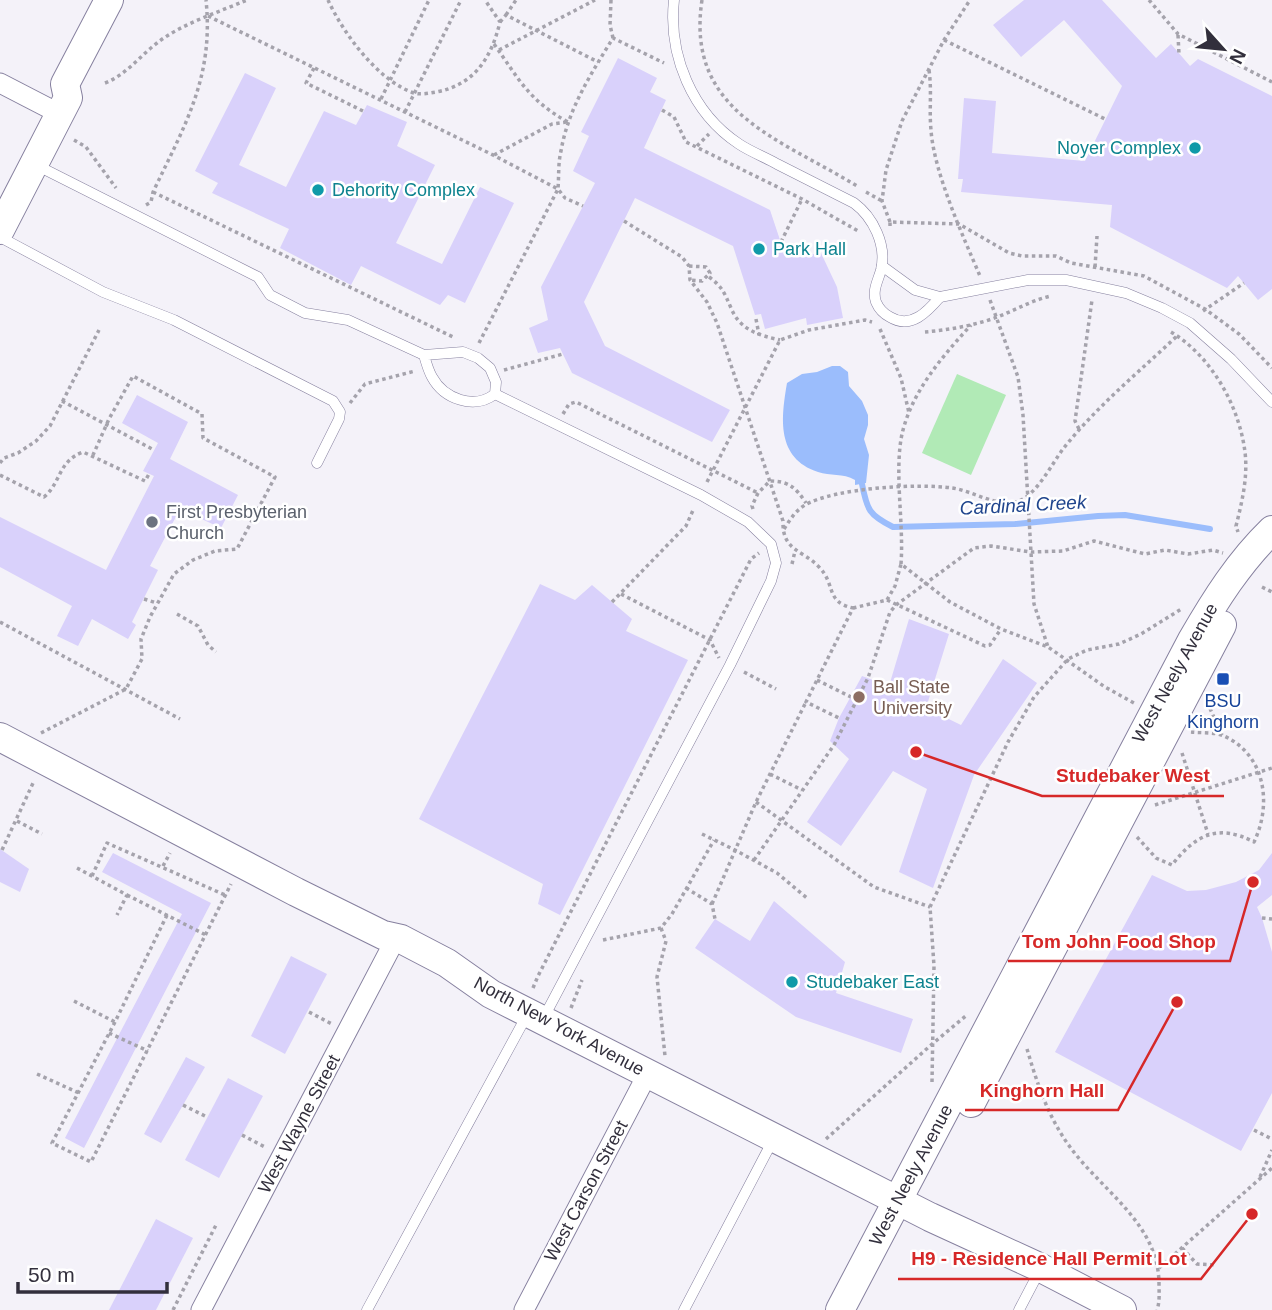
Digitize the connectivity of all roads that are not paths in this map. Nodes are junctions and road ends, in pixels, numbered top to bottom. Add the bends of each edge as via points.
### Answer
1 (109, 0) edge
2 (129, 0) edge
3 (674, 0) edge
4 (0, 83) edge
5 (64, 106) junction
6 (34, 164) junction
7 (0, 230) edge
8 (0, 237) edge
9 (882, 266) junction
10 (940, 297) junction
11 (424, 355) junction
12 (495, 394) junction
13 (1272, 402) edge
14 (317, 463) dead end
15 (1272, 530) edge
16 (1272, 555) edge
17 (0, 737) edge
18 (396, 938) junction
19 (535, 1007) junction
20 (651, 1063) junction
21 (775, 1137) junction
22 (907, 1205) junction
23 (1041, 1268) junction
24 (201, 1310) edge
25 (367, 1310) edge
26 (524, 1310) edge
27 (684, 1310) edge
28 (840, 1310) edge
29 (862, 1310) edge
30 (1019, 1310) edge
31 (1122, 1310) edge

1 - 5 street via 65,84
2 - 5 street via 81,92
3 - 9 lane via 672,28 679,61 706,113 739,144 866,212 880,244
4 - 5 street
5 - 6 street
6 - 7 street
6 - 11 lane via 258,277 270,295 305,313 348,320
8 - 14 lane via 103,292 174,320 333,401 339,419
9 - 10 lane via 915,290
9 - 10 lane via 874,290 876,302 896,321 919,318
10 - 13 lane via 1028,279 1066,280 1126,293 1190,323
11 - 12 lane via 433,379 458,399 475,403
11 - 12 lane via 463,352 478,358 490,368
12 - 19 lane via 748,522 771,544 776,563 730,665
15 - 22 street, West Neely Avenue via 1224,586 1192,640
16 - 22 street, West Neely Avenue via 1224,620
17 - 18 street, North New York Avenue via 296,892
18 - 19 street, North New York Avenue via 447,963 491,994
18 - 24 street, West Wayne Street
19 - 20 street, North New York Avenue
19 - 25 lane
20 - 21 street, North New York Avenue
20 - 26 street, West Carson Street
21 - 22 street, North New York Avenue
21 - 27 lane
22 - 23 street, North New York Avenue
22 - 28 street, West Neely Avenue
22 - 29 street, West Neely Avenue
23 - 30 lane
23 - 31 street, North New York Avenue

